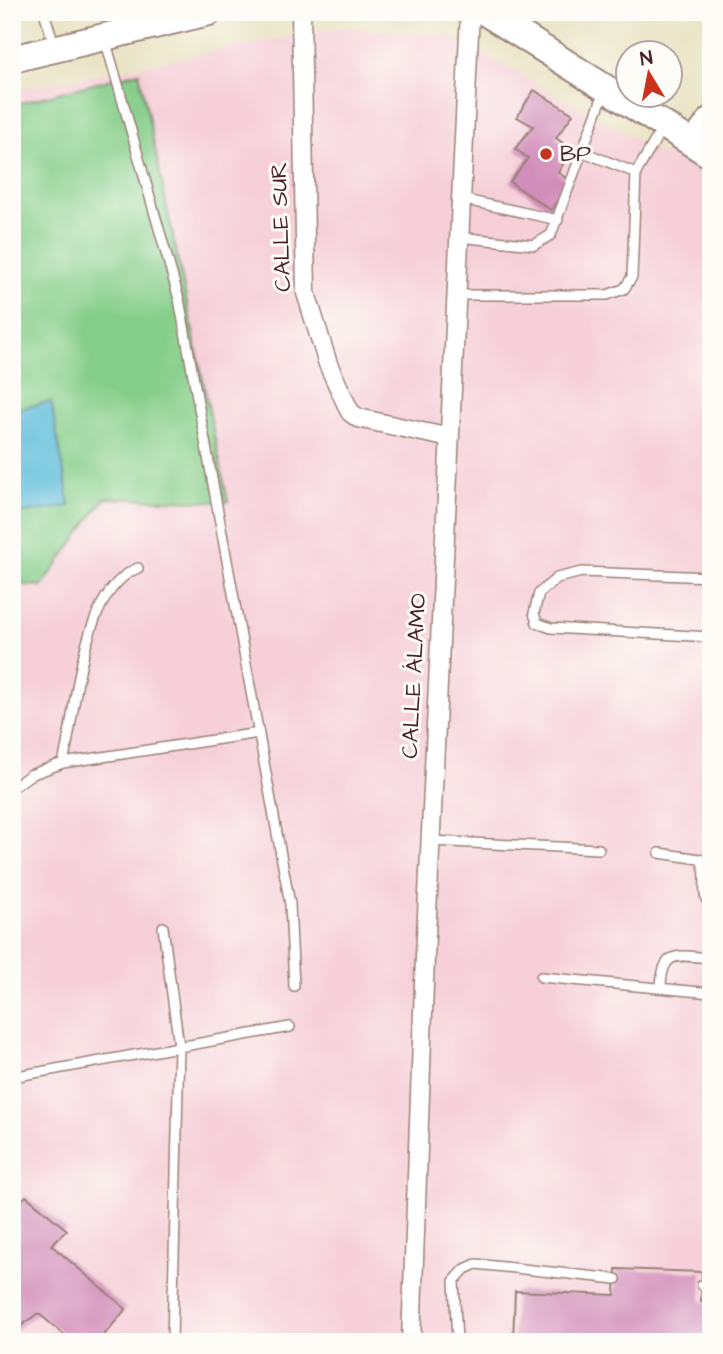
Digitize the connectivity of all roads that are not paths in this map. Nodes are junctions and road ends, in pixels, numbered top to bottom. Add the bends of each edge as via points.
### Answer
1 (44, 12) edge
2 (209, 12) edge
3 (301, 12) edge
4 (470, 12) edge
5 (485, 12) edge
6 (104, 37) junction
7 (55, 49) junction
8 (12, 59) edge
9 (606, 89) junction
10 (711, 120) edge
11 (664, 125) junction
12 (702, 150) edge
13 (581, 151) junction
14 (635, 173) junction
15 (461, 199) junction
16 (558, 220) junction
17 (459, 237) junction
18 (457, 295) junction
19 (450, 438) junction
20 (138, 568) dead end
21 (711, 576) edge
22 (711, 637) edge
23 (259, 733) junction
24 (63, 763) junction
25 (12, 788) edge
26 (430, 841) junction
27 (599, 849) dead end
28 (659, 853) dead end
29 (711, 907) edge
30 (163, 927) dead end
31 (711, 958) edge
32 (541, 977) dead end
33 (294, 986) dead end
34 (661, 988) junction
35 (711, 993) edge
36 (290, 1027) dead end
37 (179, 1046) junction
38 (12, 1077) edge
39 (615, 1279) dead end
40 (172, 1342) edge
41 (411, 1342) edge
42 (457, 1342) edge

1 - 7 lane
2 - 6 main road
3 - 19 street, CALLE SUR via 305,284 328,364 350,412 358,418
4 - 15 street, CALLE ÁLAMO
5 - 9 main road
6 - 7 main road
6 - 23 lane via 179,299
7 - 8 main road
9 - 11 main road
9 - 13 lane
10 - 12 main road
11 - 12 main road
11 - 14 lane
13 - 14 lane
13 - 16 lane
14 - 18 lane via 632,277 624,289 607,295
15 - 16 lane
15 - 17 street, CALLE ÁLAMO
16 - 17 lane via 551,235 534,244
17 - 18 street, CALLE ÁLAMO
18 - 19 street, CALLE ÁLAMO
19 - 26 street, CALLE ÁLAMO
20 - 24 lane via 113,583 101,603
21 - 22 lane via 568,573 539,593 534,613 537,623 551,628
23 - 24 lane
23 - 33 lane via 290,904
24 - 25 lane via 30,775
26 - 27 lane
26 - 41 street, CALLE ÁLAMO
28 - 29 lane via 700,859 705,868 704,896
30 - 37 lane
31 - 34 lane via 667,959
32 - 34 lane
34 - 35 lane
36 - 37 lane
37 - 38 lane
37 - 40 lane
39 - 42 lane via 476,1264 454,1281

